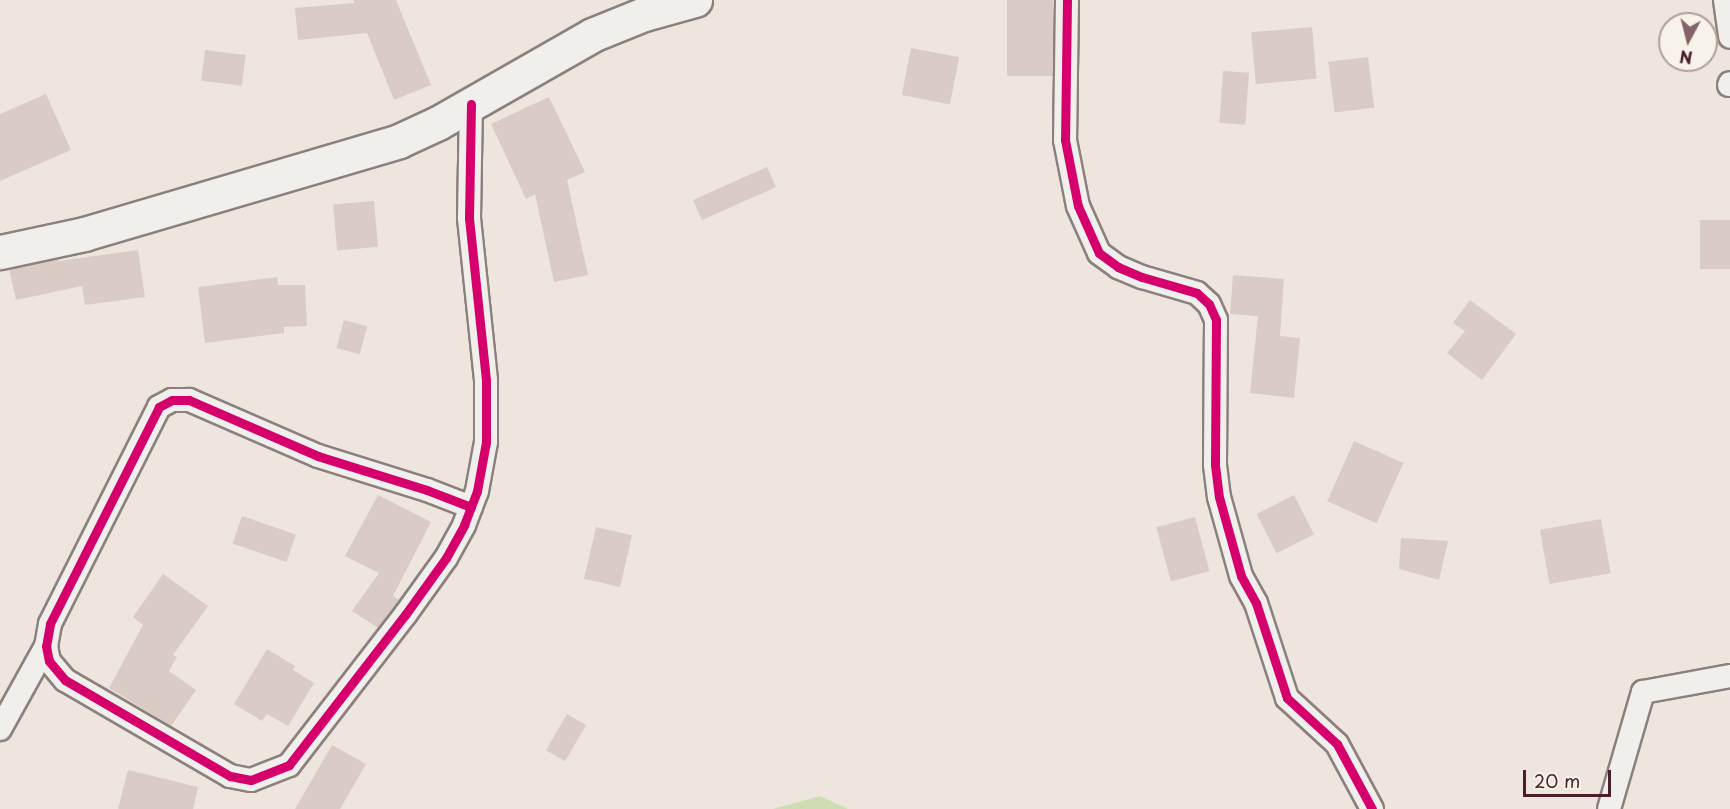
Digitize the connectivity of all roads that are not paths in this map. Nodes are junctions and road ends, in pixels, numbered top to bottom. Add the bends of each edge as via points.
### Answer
1 (694, 0) edge
2 (1067, 0) edge
3 (1725, 0) edge
4 (644, 7) edge
5 (1730, 37) edge
6 (471, 104) junction
7 (0, 252) edge
8 (471, 507) junction
9 (46, 646) junction
10 (1730, 676) edge
11 (0, 729) edge
12 (1372, 809) edge
13 (1609, 809) edge

1 - 4 street
2 - 12 street via 1065,140 1078,206 1099,253 1142,277 1197,293 1209,304 1216,320 1215,465 1219,497 1241,576 1256,603 1287,698 1337,744
3 - 5 street
4 - 6 street
6 - 7 street via 399,141 84,234
6 - 8 street via 469,218 486,381 486,442
8 - 9 street via 318,456 189,400 172,400 159,407 50,624
8 - 9 street via 446,558 405,615 289,765 268,775 251,780 230,776 65,680 49,661
9 - 11 street
10 - 13 street via 1643,692

